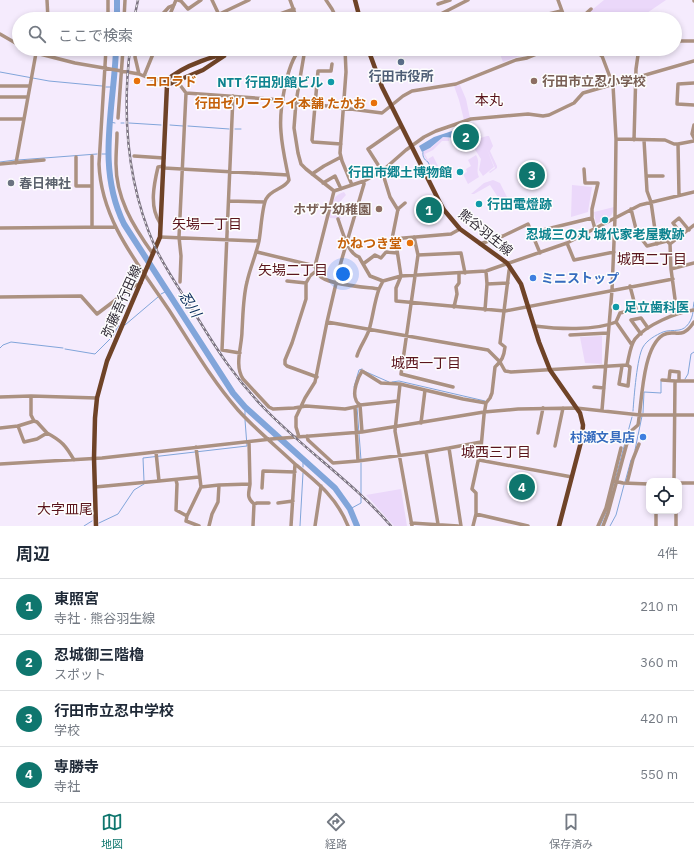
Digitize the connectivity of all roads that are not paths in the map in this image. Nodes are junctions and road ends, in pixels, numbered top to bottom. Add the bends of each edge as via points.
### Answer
1 (47, 0) edge
2 (108, 0) edge
3 (125, 0) edge
4 (177, 0) edge
5 (201, 0) edge
6 (212, 0) edge
7 (249, 0) edge
8 (291, 0) edge
9 (326, 0) edge
10 (355, 0) edge
11 (450, 0) edge
12 (468, 0) edge
13 (558, 0) edge
14 (445, 1) edge
15 (438, 4) dead end
16 (174, 5) junction
17 (294, 9) junction
18 (449, 10) junction
19 (591, 10) dead end
20 (561, 11) joint
21 (48, 12) edge
22 (108, 12) edge
23 (124, 12) edge
24 (164, 12) edge
25 (171, 12) edge
26 (218, 12) edge
27 (223, 12) edge
28 (286, 12) edge
29 (295, 12) edge
30 (334, 12) edge
31 (358, 12) edge
32 (445, 12) edge
33 (557, 12) edge
34 (589, 12) edge
35 (0, 34) edge
36 (12, 41) edge
37 (682, 41) edge
38 (694, 42) edge
39 (35, 56) edge
40 (51, 56) edge
41 (106, 56) edge
42 (122, 56) edge
43 (135, 56) edge
44 (152, 56) edge
45 (219, 56) edge
46 (224, 56) edge
47 (294, 56) edge
48 (304, 56) edge
49 (346, 56) edge
50 (370, 56) edge
51 (532, 56) edge
52 (602, 56) edge
53 (638, 56) edge
54 (694, 62) edge
55 (332, 64) dead end
56 (105, 68) junction
57 (121, 71) junction
58 (139, 74) junction
59 (144, 76) junction
60 (636, 78) junction
61 (177, 81) junction
62 (166, 83) junction
63 (694, 83) edge
64 (613, 85) junction
65 (0, 86) edge
66 (30, 86) junction
67 (186, 93) junction
68 (233, 96) junction
69 (0, 97) edge
70 (28, 97) junction
71 (283, 100) junction
72 (296, 102) junction
73 (315, 105) junction
74 (694, 105) edge
75 (391, 106) junction
76 (344, 109) junction
77 (118, 118) dead end
78 (0, 119) edge
79 (24, 119) junction
80 (694, 125) edge
81 (401, 126) junction
82 (117, 133) dead end
83 (694, 138) edge
84 (616, 139) junction
85 (634, 140) junction
86 (644, 140) junction
87 (694, 141) edge
88 (341, 144) junction
89 (678, 144) junction
90 (411, 146) junction
91 (92, 156) dead end
92 (134, 156) dead end
93 (341, 156) junction
94 (76, 157) dead end
95 (164, 158) junction
96 (44, 160) dead end
97 (16, 163) junction
98 (0, 164) edge
99 (164, 167) junction
100 (584, 169) dead end
101 (182, 170) junction
102 (382, 171) junction
103 (230, 172) junction
104 (312, 174) junction
105 (288, 175) junction
106 (646, 176) junction
107 (664, 176) dead end
108 (364, 181) junction
109 (323, 183) junction
110 (352, 185) junction
111 (92, 186) junction
112 (341, 189) junction
113 (334, 191) junction
114 (694, 192) edge
115 (679, 195) junction
116 (229, 201) junction
117 (265, 202) junction
118 (651, 202) junction
119 (405, 203) dead end
120 (631, 209) junction
121 (398, 210) junction
122 (592, 218) junction
123 (616, 218) junction
124 (338, 219) dead end
125 (161, 224) junction
126 (694, 225) edge
127 (92, 227) junction
128 (115, 227) junction
129 (0, 228) edge
130 (460, 229) junction
131 (595, 229) junction
132 (689, 230) junction
133 (682, 235) junction
134 (532, 236) junction
135 (160, 237) junction
136 (180, 237) junction
137 (414, 237) junction
138 (392, 239) junction
139 (227, 240) junction
140 (259, 241) junction
141 (346, 242) junction
142 (566, 242) junction
143 (480, 244) junction
144 (657, 244) junction
145 (670, 244) junction
146 (257, 252) junction
147 (614, 252) junction
148 (397, 253) junction
149 (540, 253) junction
150 (153, 255) junction
151 (418, 255) junction
152 (363, 264) junction
153 (694, 264) edge
154 (509, 265) junction
155 (315, 266) junction
156 (671, 269) junction
157 (316, 271) junction
158 (486, 271) junction
159 (145, 273) junction
160 (459, 273) junction
161 (465, 273) junction
162 (415, 275) junction
163 (401, 276) junction
164 (672, 279) junction
165 (287, 281) dead end
166 (383, 281) junction
167 (180, 282) dead end
168 (336, 282) junction
169 (141, 283) junction
170 (306, 283) junction
171 (508, 283) junction
172 (487, 284) junction
173 (630, 286) junction
174 (379, 290) junction
175 (612, 290) junction
176 (0, 297) edge
177 (411, 302) junction
178 (529, 306) junction
179 (454, 307) junction
180 (485, 310) junction
181 (694, 310) edge
182 (505, 311) junction
183 (677, 314) junction
184 (327, 322) junction
185 (616, 322) junction
186 (694, 322) edge
187 (609, 325) junction
188 (534, 326) junction
189 (648, 328) junction
190 (369, 330) junction
191 (608, 333) junction
192 (641, 334) junction
193 (407, 335) junction
194 (570, 335) dead end
195 (632, 345) junction
196 (240, 353) junction
197 (358, 356) dead end
198 (500, 362) junction
199 (622, 366) junction
200 (627, 366) junction
201 (606, 367) junction
202 (550, 370) junction
203 (317, 376) junction
204 (662, 380) dead end
205 (669, 380) junction
206 (677, 381) junction
207 (694, 381) edge
208 (400, 384) junction
209 (453, 387) dead end
210 (594, 387) dead end
211 (604, 388) junction
212 (425, 390) junction
213 (31, 396) junction
214 (0, 397) edge
215 (97, 398) junction
216 (398, 401) junction
217 (486, 403) junction
218 (360, 405) junction
219 (300, 406) junction
220 (355, 407) junction
221 (543, 408) junction
222 (563, 408) junction
223 (576, 408) junction
224 (602, 410) junction
225 (484, 412) junction
226 (642, 415) junction
227 (675, 415) junction
228 (694, 416) edge
229 (34, 421) junction
230 (421, 423) junction
231 (18, 426) junction
232 (396, 427) junction
233 (0, 428) edge
234 (356, 432) junction
235 (362, 432) junction
236 (47, 433) junction
237 (538, 433) dead end
238 (307, 436) junction
239 (299, 437) junction
240 (270, 440) junction
241 (249, 442) junction
242 (481, 442) junction
243 (639, 444) dead end
244 (555, 446) dead end
245 (196, 447) junction
246 (449, 448) junction
247 (621, 448) dead end
248 (156, 452) junction
249 (426, 452) junction
250 (400, 456) junction
251 (94, 458) junction
252 (74, 460) junction
253 (358, 461) junction
254 (480, 461) junction
255 (0, 464) edge
256 (296, 464) junction
257 (295, 472) junction
258 (199, 477) junction
259 (572, 477) junction
260 (674, 478) edge
261 (159, 480) junction
262 (176, 480) junction
263 (615, 482) junction
264 (625, 483) junction
265 (694, 483) edge
266 (250, 484) junction
267 (646, 484) edge
268 (682, 484) edge
269 (219, 485) junction
270 (321, 486) junction
271 (95, 487) junction
272 (201, 487) junction
273 (262, 488) dead end
274 (293, 501) junction
275 (269, 503) dead end
276 (278, 503) dead end
277 (254, 504) junction
278 (476, 514) junction
279 (656, 514) edge
280 (676, 514) edge
281 (188, 516) junction
282 (186, 521) junction
283 (438, 524) junction
284 (411, 525) edge
285 (96, 526) edge
286 (183, 526) edge
287 (199, 526) edge
288 (209, 526) edge
289 (253, 526) edge
290 (292, 526) edge
291 (315, 526) edge
292 (348, 526) edge
293 (458, 526) edge
294 (461, 526) edge
295 (473, 526) edge
296 (528, 526) edge
297 (560, 526) edge
298 (598, 526) edge
299 (603, 526) edge
300 (656, 526) edge
301 (676, 526) edge

1 - 21 street
2 - 22 street
3 - 23 street
4 - 5 street via 188,9
4 - 16 street
6 - 26 street
7 - 27 street
8 - 17 street
9 - 30 street
10 - 31 main road
11 - 14 street
12 - 18 street
13 - 20 street
14 - 15 street
14 - 18 street
16 - 24 street
16 - 25 street
17 - 28 street
17 - 29 street
18 - 32 street
19 - 34 street
20 - 33 street
35 - 36 street
37 - 38 street
39 - 66 street
40 - 56 street
41 - 56 street
42 - 57 street
43 - 58 street
44 - 59 street
45 - 62 main road via 200,61 179,71
46 - 61 main road via 206,68
47 - 71 street
48 - 72 street
49 - 76 street
50 - 75 main road, 熊谷羽生線
51 - 75 street via 456,84 412,91
52 - 64 street
53 - 60 street
54 - 60 street
55 - 73 street via 331,72 318,71
56 - 57 street
56 - 128 street via 99,174 105,202
57 - 58 street
57 - 77 street
58 - 59 street
59 - 62 street
60 - 64 street
60 - 85 street
61 - 62 main road
61 - 67 street
62 - 95 main road, 弥藤吾行田線
63 - 74 street via 678,84 678,104
64 - 84 street
64 - 90 street via 584,93 574,103 549,115 528,114 471,119 436,131
65 - 66 street
66 - 70 street
67 - 68 street
67 - 101 street
68 - 71 street
68 - 103 street
69 - 70 street
70 - 79 street
71 - 105 street via 280,131
72 - 73 street
72 - 104 street via 294,128 298,153 301,164
73 - 76 street
73 - 88 street via 313,142
75 - 76 street via 382,113
75 - 81 main road, 熊谷羽生線
76 - 88 street
78 - 79 street
79 - 97 street
80 - 83 street
81 - 90 main road, 熊谷羽生線
81 - 102 street via 368,149
82 - 150 street via 116,175 121,197 128,216
84 - 85 street
84 - 123 street
85 - 86 street
86 - 89 street via 665,140
86 - 106 street
87 - 89 street
88 - 93 street
89 - 115 street
90 - 102 street
90 - 130 main road, 熊谷羽生線 via 439,201
91 - 111 street
92 - 95 street
93 - 104 street
93 - 110 street
94 - 111 street via 76,186
95 - 99 main road, 弥藤吾行田線
96 - 97 street
97 - 98 street
99 - 101 street
99 - 125 main road, 弥藤吾行田線
99 - 125 street via 158,167 154,194 154,211
100 - 122 street via 585,183 598,183
101 - 103 street
101 - 136 street
102 - 108 street
102 - 121 street via 390,197
103 - 105 street
103 - 116 street
104 - 109 street
105 - 117 street via 287,185 268,196
106 - 107 street
106 - 118 street
108 - 110 street
108 - 141 street
109 - 112 street via 335,176
109 - 113 street
110 - 112 street
111 - 127 street
112 - 113 street
113 - 155 street
114 - 115 street
115 - 118 street
116 - 117 street
116 - 139 street
117 - 140 street
118 - 120 street
118 - 144 street
119 - 121 street
120 - 123 street
120 - 144 street via 639,237 647,246
121 - 138 street
122 - 131 street
122 - 134 street via 539,231
123 - 131 street
123 - 147 street
124 - 141 street
125 - 135 main road, 弥藤吾行田線
126 - 132 street
127 - 128 street
127 - 129 street
128 - 159 street
130 - 137 street via 450,234
130 - 143 main road, 熊谷羽生線
131 - 142 street
132 - 133 street
132 - 133 street via 679,218 673,223
133 - 145 street
134 - 143 street via 528,224
134 - 149 street
135 - 136 street
135 - 150 main road, 弥藤吾行田線
136 - 139 street
136 - 167 street
137 - 138 street
137 - 151 street
138 - 148 street
139 - 140 street
139 - 196 street via 222,350
140 - 146 street
141 - 152 street
141 - 168 street
142 - 147 street via 574,260
142 - 149 street
143 - 154 main road, 熊谷羽生線
144 - 145 street
145 - 156 street
146 - 155 street
146 - 196 street via 246,287
147 - 175 street
148 - 152 street via 386,252 381,258 375,255
148 - 163 street
149 - 154 street
150 - 159 main road, 弥藤吾行田線
151 - 161 street via 461,253
151 - 162 street
152 - 166 street via 370,276
153 - 156 street
154 - 158 street
154 - 171 street
154 - 178 main road, 熊谷羽生線 via 521,284
155 - 157 street
156 - 164 street
157 - 168 street via 320,277
157 - 170 street
158 - 161 street
158 - 172 street
159 - 169 main road, 弥藤吾行田線
159 - 240 street via 222,392
160 - 161 street
160 - 162 street
160 - 179 street
162 - 163 street
162 - 177 street
163 - 166 street
163 - 177 street via 396,288 396,301
164 - 173 street
164 - 183 street
165 - 170 street
166 - 174 street
168 - 174 street
168 - 184 street
169 - 176 street via 97,314 81,296
169 - 215 main road, 弥藤吾行田線 via 107,361
170 - 203 street via 306,299 285,364
171 - 172 street
171 - 182 street
172 - 180 street
173 - 175 street
173 - 185 street via 636,309 620,313
174 - 190 street
175 - 178 street
175 - 187 street
177 - 179 street
177 - 193 street
178 - 182 street
178 - 188 main road, 熊谷羽生線
179 - 180 street
180 - 182 street
181 - 183 street
182 - 198 street via 500,343 505,347
183 - 189 street
184 - 190 street
184 - 203 street
185 - 187 street
185 - 195 street
186 - 226 street via 685,332 662,336 651,352 645,374
187 - 188 street via 558,329
187 - 191 street
188 - 202 main road, 熊谷羽生線
189 - 192 street
189 - 192 street via 641,318 631,320
190 - 193 street
190 - 197 street
191 - 194 street
191 - 201 street
192 - 195 street
193 - 198 street via 488,350
193 - 209 street via 401,374
195 - 200 street
196 - 219 street via 240,376 269,407 273,409
198 - 202 street via 505,371 511,372
198 - 217 street via 495,367 492,393
199 - 200 street
199 - 200 street via 619,384 628,386 630,367
199 - 201 street
201 - 202 street
201 - 211 street
202 - 223 main road, 熊谷羽生線
203 - 219 street
204 - 205 street
205 - 206 street
205 - 206 street via 670,372 679,372
206 - 207 street
206 - 227 street
208 - 212 street
208 - 216 street
208 - 218 street via 381,383 362,371 355,393 355,399
210 - 211 street
211 - 224 street
212 - 217 street
212 - 230 street
213 - 214 street
213 - 215 street
213 - 229 street via 31,415
215 - 251 main road, 弥藤吾行田線
216 - 218 street
216 - 232 street
217 - 225 street
218 - 220 street
218 - 235 street
219 - 220 street via 344,409
219 - 239 street via 296,417
220 - 234 street
221 - 222 street
221 - 225 street
221 - 237 street
222 - 223 street
222 - 244 street
223 - 224 street
223 - 259 main road, 熊谷羽生線 via 583,432
224 - 226 street
225 - 230 street
225 - 242 street
226 - 227 street
226 - 263 street via 638,425 630,432
227 - 228 street
227 - 260 street
229 - 231 street
229 - 236 street
230 - 232 street
231 - 233 street
231 - 236 street via 24,442
232 - 235 street
232 - 250 street
234 - 235 street
234 - 238 street
234 - 253 street
236 - 252 street via 67,447
238 - 239 street
238 - 253 street via 308,440 333,463
239 - 240 street
240 - 241 street
240 - 256 street
241 - 245 street
241 - 266 street
242 - 246 street
242 - 254 street
243 - 264 street
245 - 248 street
245 - 258 street
246 - 249 street
246 - 294 street
247 - 263 street
248 - 251 street
248 - 261 street
249 - 250 street
249 - 283 street
250 - 253 street
250 - 284 street
251 - 252 street
251 - 271 main road, 弥藤吾行田線
252 - 255 street
254 - 259 street
254 - 278 street via 472,489 476,493
256 - 257 street
256 - 270 street
257 - 273 street via 263,471
257 - 274 street
258 - 262 street
258 - 272 street
259 - 297 main road, 熊谷羽生線
261 - 262 street
261 - 271 street
262 - 281 street via 176,510
263 - 264 street
263 - 298 street
263 - 299 street
264 - 267 street
265 - 268 street
266 - 269 street
266 - 277 street via 248,498
269 - 272 street
269 - 288 street via 218,502
270 - 291 street
270 - 292 street via 339,507
271 - 285 main road, 弥藤吾行田線
272 - 281 street
274 - 276 street
274 - 290 street
275 - 277 street
277 - 289 street
278 - 295 street
278 - 296 street
279 - 300 street
280 - 301 street
281 - 282 street
282 - 286 street
282 - 287 street
283 - 284 street
283 - 293 street

